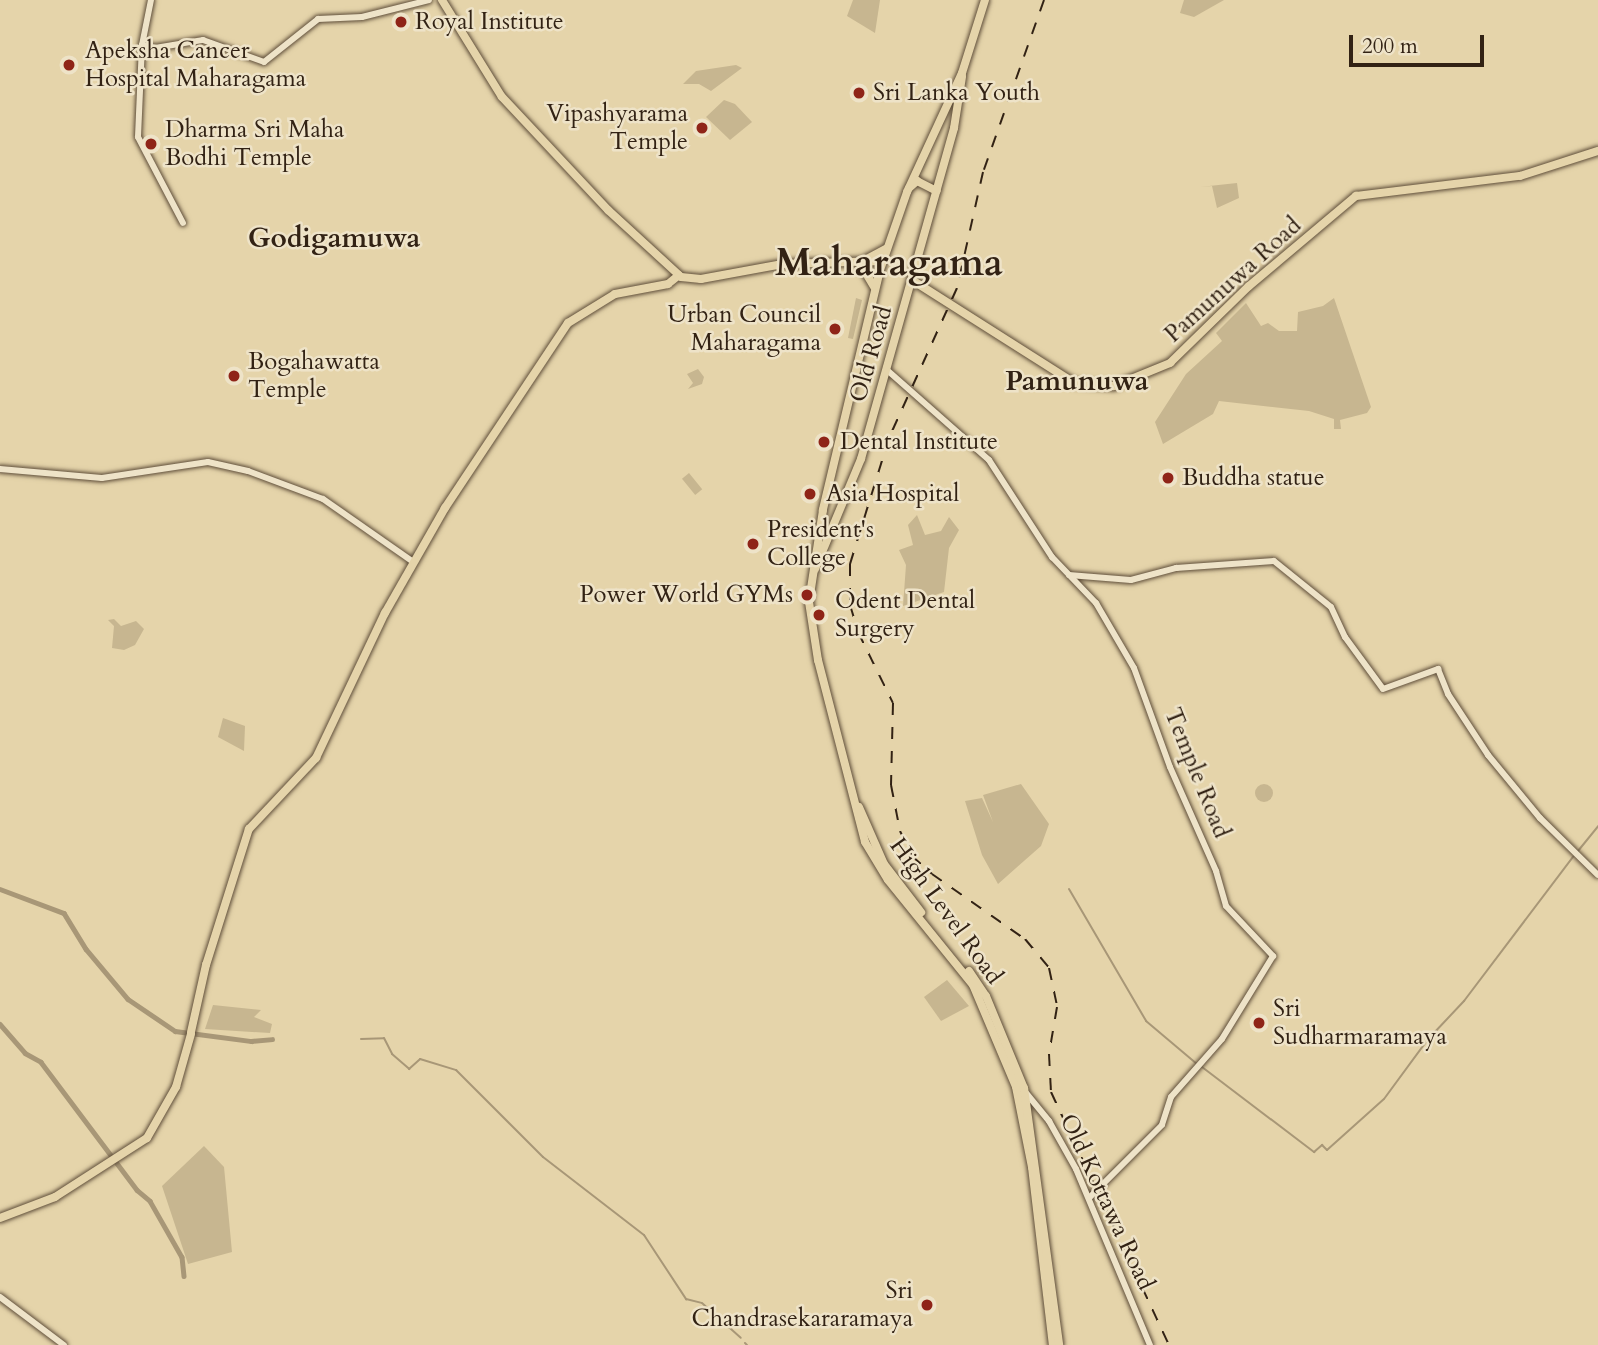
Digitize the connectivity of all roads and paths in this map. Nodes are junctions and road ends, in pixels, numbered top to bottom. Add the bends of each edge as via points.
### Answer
1 (151, 0) edge
2 (429, 0) edge
3 (442, 0) edge
4 (985, 0) edge
5 (142, 45) junction
6 (962, 73) junction
7 (1598, 151) edge
8 (909, 188) junction
9 (937, 191) junction
10 (183, 223) dead end
11 (887, 248) junction
12 (883, 261) junction
13 (860, 263) junction
14 (671, 269) junction
15 (880, 270) junction
16 (679, 275) junction
17 (912, 280) junction
18 (657, 284) junction
19 (875, 288) junction
20 (887, 370) junction
21 (0, 469) edge
22 (817, 537) junction
23 (829, 541) junction
24 (412, 561) junction
25 (1069, 575) junction
26 (810, 578) junction
27 (1598, 875) edge
28 (1020, 1088) junction
29 (1089, 1198) junction
30 (0, 1218) edge
31 (0, 1297) edge
32 (64, 1345) edge
33 (1053, 1345) edge
34 (1059, 1345) edge
35 (1150, 1345) edge

1 - 5 street
2 - 5 street via 362,17 318,19 264,62 203,40 155,48
3 - 14 main road via 502,97
4 - 6 main road, High Level Road
5 - 10 street via 138,137
6 - 8 main road, High Level Road
6 - 9 main road, Old Road via 954,128
7 - 17 main road, Pamunuwa Road via 1520,176 1356,196 1248,287 1170,363 1114,386 1074,383
8 - 9 main road via 917,181
8 - 11 main road, High Level Road
9 - 17 main road, Old Road
11 - 12 main road, High Level Road
11 - 13 main road
12 - 13 main road
12 - 15 main road, High Level Road
13 - 15 main road
13 - 16 main road via 782,264 701,279
13 - 19 main road
14 - 16 main road
14 - 18 main road
15 - 19 main road, High Level Road
16 - 18 main road via 668,284
17 - 20 main road, Old Road
18 - 24 main road via 604,299 568,323
19 - 22 main road, High Level Road
20 - 23 main road, Old Road via 861,459
20 - 25 street, Temple Road via 989,460
21 - 24 street via 103,478 190,462 221,465 323,499
22 - 23 main road via 821,543
22 - 26 main road, High Level Road
23 - 26 main road, Old Road
24 - 30 main road via 316,758 249,829 206,965 176,1087 156,1126 147,1138 55,1197
25 - 27 street via 1131,580 1176,568 1274,561 1332,607 1345,638 1383,690 1438,669 1448,694 1488,755 1540,818
25 - 29 street, Temple Road via 1096,603 1135,668 1226,906 1273,956 1222,1040 1171,1097 1162,1125
26 - 28 main road, High Level Road via 812,625 870,839 891,874 978,983
28 - 29 street, Old Kottawa Road via 1049,1121
28 - 33 main road, High Level Road
28 - 34 main road, High Level Road
29 - 35 street, Old Kottawa Road
31 - 32 street

